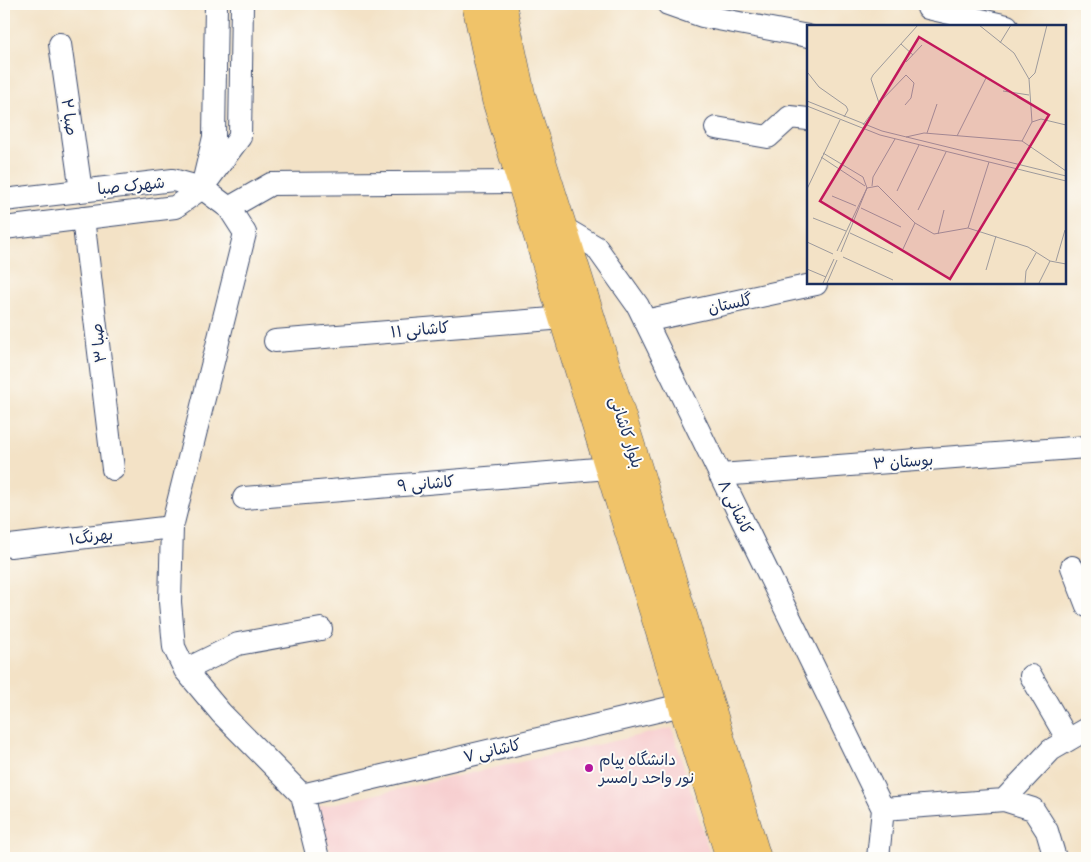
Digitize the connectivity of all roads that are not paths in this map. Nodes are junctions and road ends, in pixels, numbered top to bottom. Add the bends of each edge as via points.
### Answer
1 (216, 4) edge
2 (242, 4) edge
3 (476, 4) edge
4 (502, 4) edge
5 (668, 4) edge
6 (928, 8) dead end
7 (986, 12) edge
8 (1006, 25) edge
9 (807, 36) edge
10 (60, 44) dead end
11 (807, 118) edge
12 (716, 128) dead end
13 (522, 182) junction
14 (202, 188) junction
15 (81, 191) junction
16 (4, 200) edge
17 (229, 208) junction
18 (83, 218) junction
19 (562, 227) junction
20 (4, 228) edge
21 (816, 284) dead end
22 (564, 318) junction
23 (645, 322) junction
24 (276, 341) dead end
25 (1086, 448) dead end
26 (608, 468) junction
27 (113, 469) dead end
28 (720, 475) junction
29 (244, 498) dead end
30 (172, 527) junction
31 (10, 546) dead end
32 (1072, 567) dead end
33 (1087, 606) edge
34 (321, 629) dead end
35 (185, 670) junction
36 (1030, 676) dead end
37 (695, 702) junction
38 (1087, 729) edge
39 (1068, 740) junction
40 (302, 795) junction
41 (1004, 800) junction
42 (883, 809) junction
43 (318, 858) edge
44 (730, 858) edge
45 (757, 858) edge
46 (878, 858) edge
47 (1055, 858) edge

1 - 14 street via 214,136
2 - 14 street via 240,137
3 - 13 main road, بلوار کاشانی via 496,100
4 - 19 main road, بلوار کاشانی via 521,94
5 - 9 street via 702,16
6 - 7 street
7 - 8 street
10 - 15 street, صبا ۲
11 - 12 street via 790,117 768,137
13 - 17 street via 272,184
13 - 22 main road, بلوار کاشانی
14 - 15 street, شهرک صبا via 173,180
14 - 17 street
14 - 18 street, شهرک صبا via 175,207
15 - 16 street, شهرک صبا
17 - 30 street via 245,233
18 - 20 street, شهرک صبا
18 - 27 street, صبا ۳
19 - 23 street, کاشانی ۸ via 596,247 638,306
19 - 37 main road, بلوار کاشانی via 638,468
21 - 23 street, گلستان
22 - 24 street, کاشانی ۱۱
22 - 26 main road, بلوار کاشانی
23 - 28 street, کاشانی ۸
25 - 28 street, بوستان ۳
26 - 29 street, کاشانی ۹
26 - 37 main road, بلوار کاشانی
28 - 42 street, کاشانی ۸
30 - 31 street, ۱بهرنگ
30 - 35 street via 170,602 174,647
32 - 33 street
34 - 35 street via 238,644
35 - 40 street via 221,713
36 - 39 street
37 - 40 street, کاشانی ۷
37 - 44 main road, بلوار کاشانی
37 - 45 main road, بلوار کاشانی
38 - 39 street
39 - 41 street via 1051,750
40 - 43 street
41 - 42 street
41 - 47 street via 1033,809 1047,832
42 - 46 street

